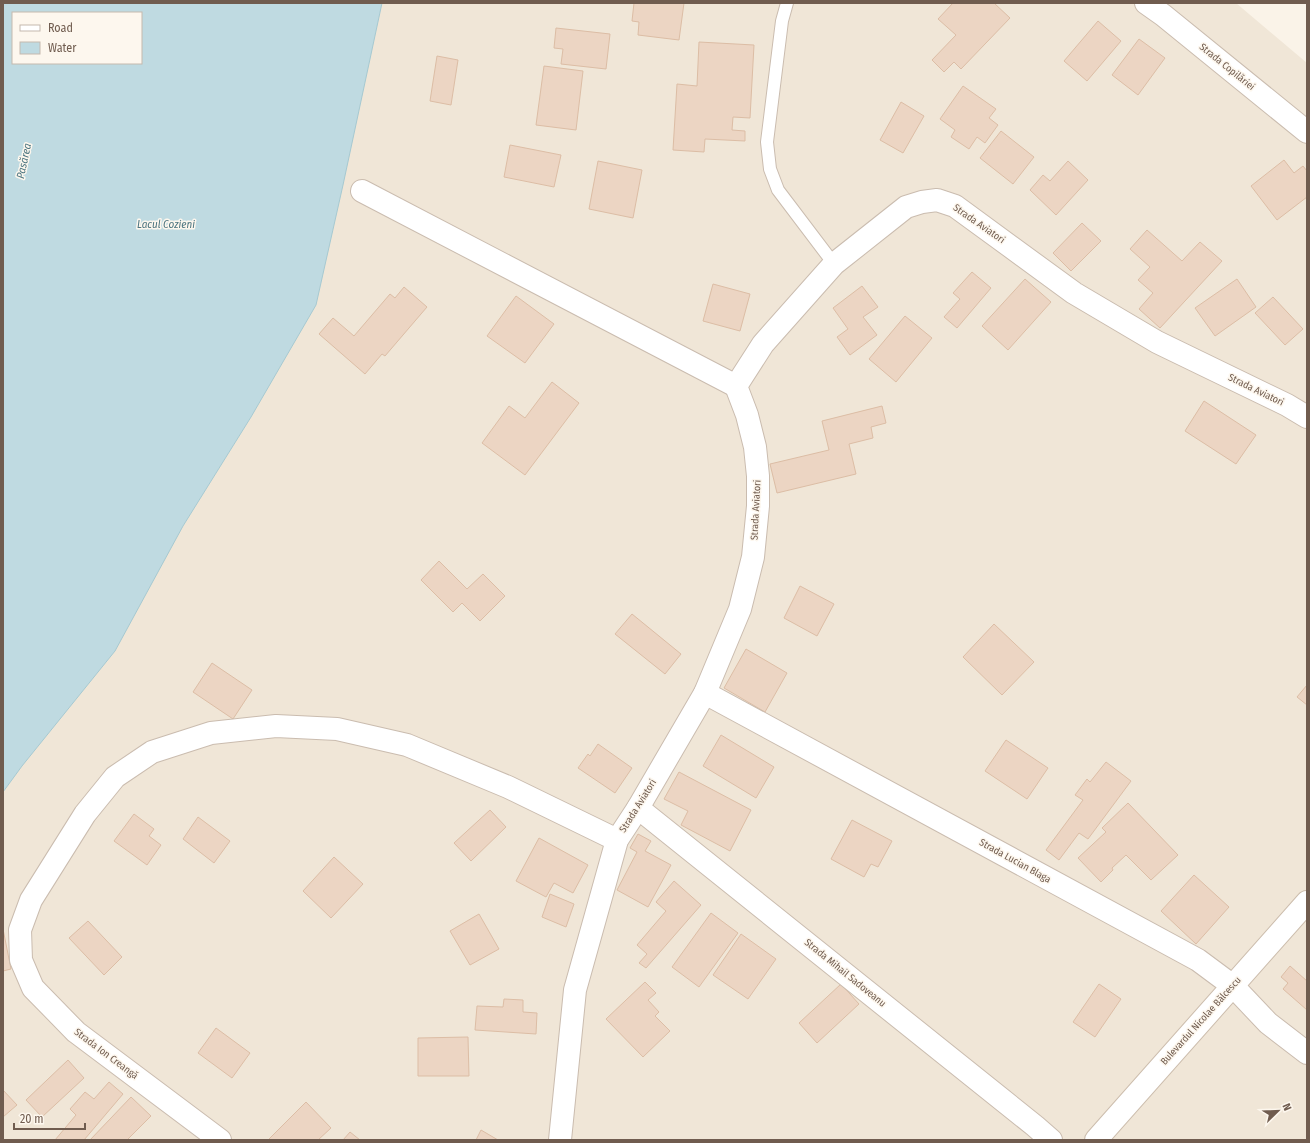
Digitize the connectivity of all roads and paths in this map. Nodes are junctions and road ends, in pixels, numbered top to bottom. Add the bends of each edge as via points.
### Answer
1 (787, 3) edge
2 (1146, 3) edge
3 (1307, 132) edge
4 (362, 191) dead end
5 (834, 264) junction
6 (736, 386) junction
7 (1307, 417) edge
8 (705, 692) junction
9 (638, 808) junction
10 (617, 840) junction
11 (1307, 902) edge
12 (1233, 986) junction
13 (1307, 1053) edge
14 (220, 1140) edge
15 (560, 1140) edge
16 (1051, 1140) edge
17 (1096, 1140) edge

1 - 5 lane via 782,21 767,142 770,169 778,190
2 - 3 street, Strada Copilăriei
4 - 6 street
5 - 6 street, Strada Aviatori via 763,344
5 - 7 street, Strada Aviatori via 906,207 937,200 955,206 1074,293 1157,342
6 - 8 street, Strada Aviatori via 755,447 758,506 752,556 740,608
8 - 9 street, Strada Aviatori
8 - 12 street, Strada Lucian Blaga via 1198,960
9 - 10 street, Strada Aviatori
9 - 16 street, Strada Mihail Sadoveanu
10 - 14 street, Strada Ion Creangă via 508,787 407,745 337,728 276,726 211,733 152,752 115,777 85,814 31,900 20,930 20,960 33,988 76,1032
10 - 15 street, Strada Aviatori via 575,990
11 - 12 street, Bulevardul Nicolae Bălcescu
12 - 13 street, Strada Lucian Blaga via 1268,1023
12 - 17 street, Bulevardul Nicolae Bălcescu

